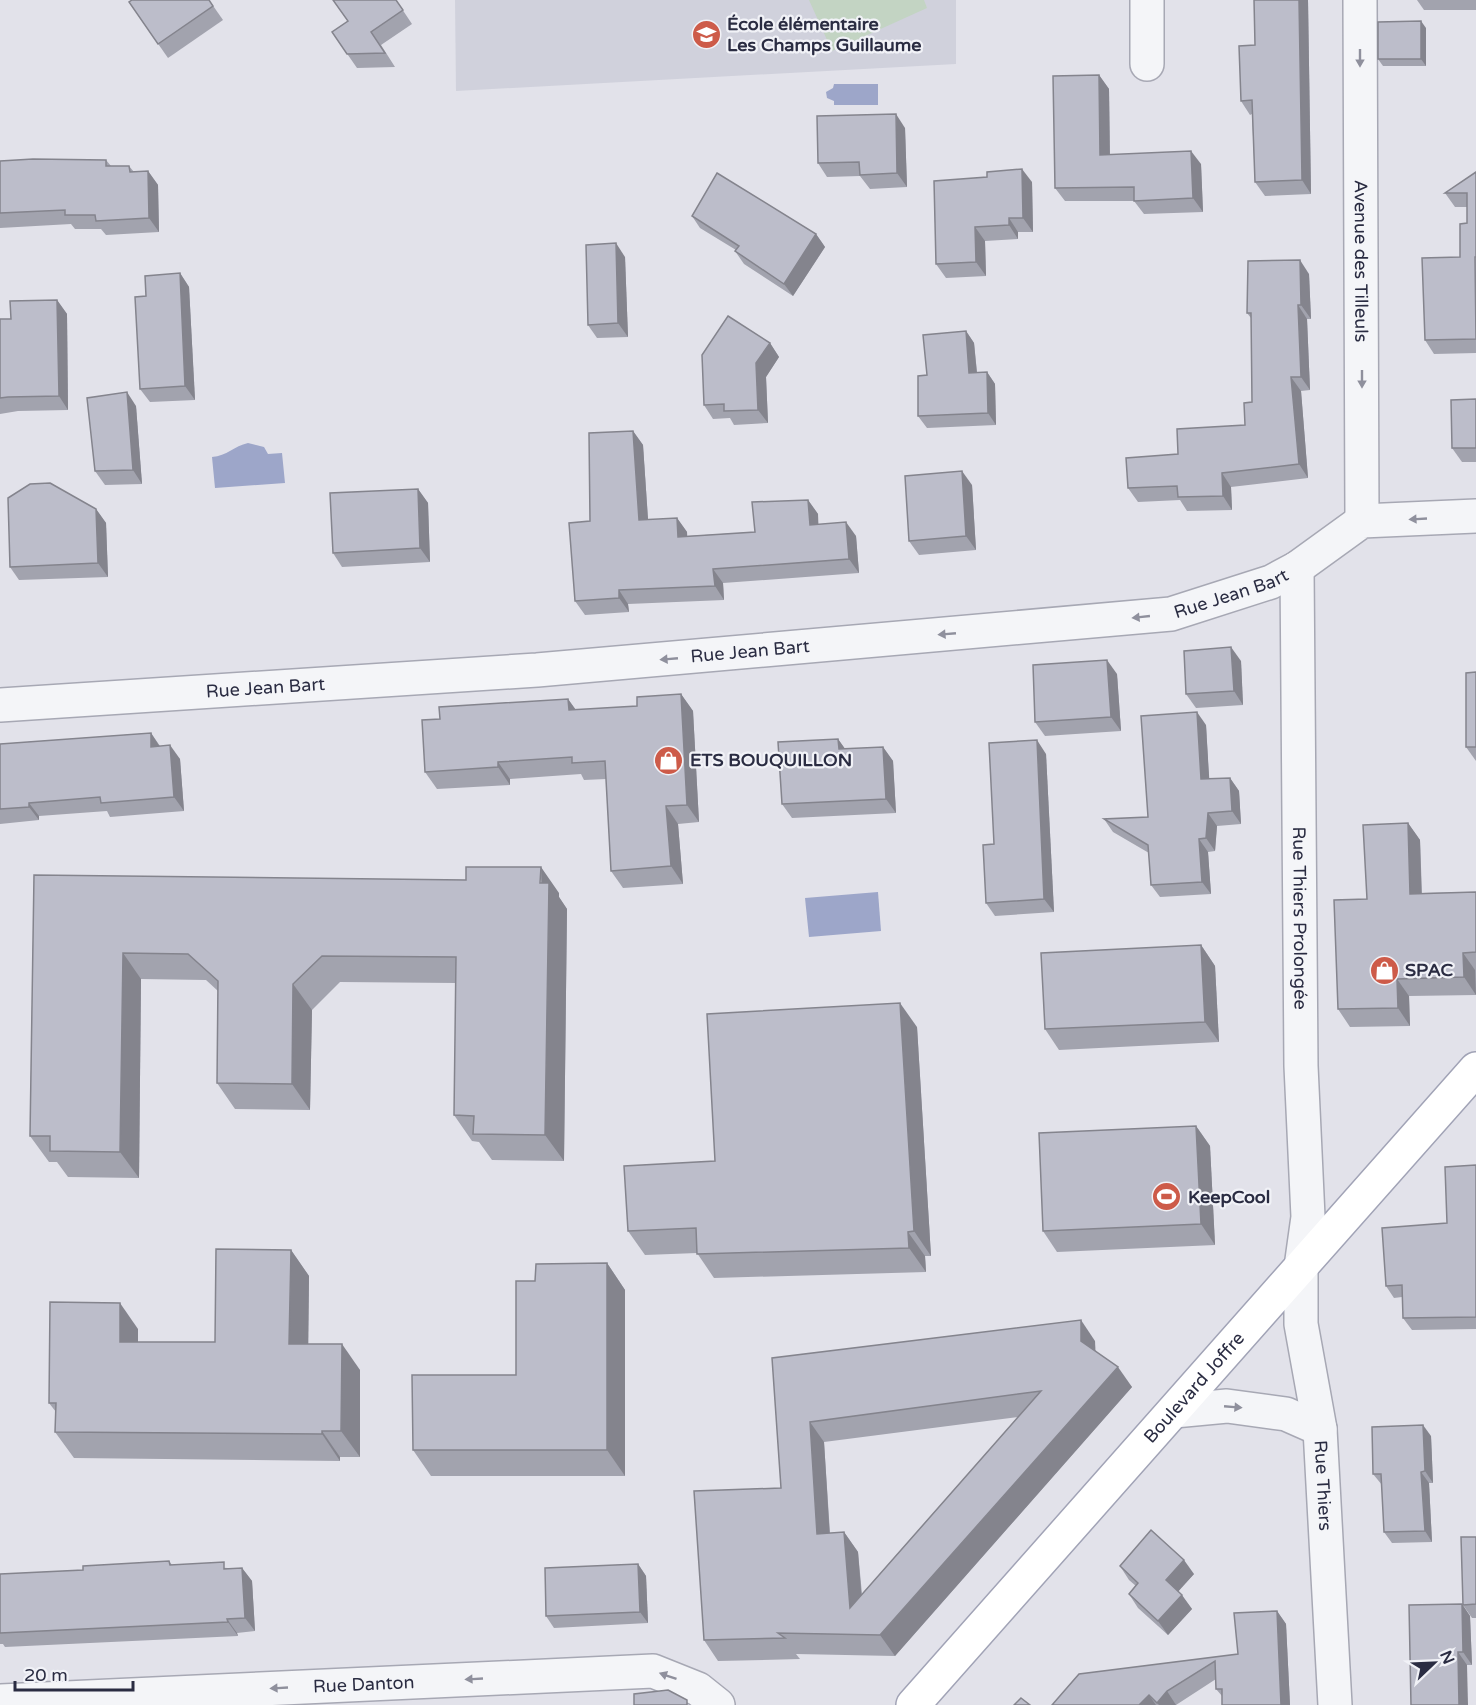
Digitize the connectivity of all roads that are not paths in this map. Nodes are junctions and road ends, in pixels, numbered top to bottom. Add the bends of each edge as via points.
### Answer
1 (1146, 0) edge
2 (1360, 0) edge
3 (1147, 64) dead end
4 (1476, 516) edge
5 (1362, 521) junction
6 (1297, 568) junction
7 (0, 705) edge
8 (1476, 1069) edge
9 (1301, 1267) junction
10 (1174, 1411) junction
11 (1320, 1429) junction
12 (0, 1701) edge
13 (718, 1705) edge
14 (913, 1705) edge
15 (1335, 1705) edge

1 - 3 street
2 -> 5 street, Avenue des Tilleuls
4 -> 5 street
5 - 6 street, Rue Jean Bart
6 -> 7 street, Rue Jean Bart via 1271,582 1171,614 537,670
6 - 9 street, Rue Thiers Prolongée via 1301,1066 1308,1216
8 - 9 main road, Boulevard Joffre
9 - 10 main road, Boulevard Joffre
9 - 11 street, Rue Thiers via 1301,1324
10 -> 11 street via 1227,1406 1286,1414
10 - 14 main road, Boulevard Joffre
11 - 15 street, Rue Thiers
13 -> 12 street, Rue Danton via 698,1689 654,1671

